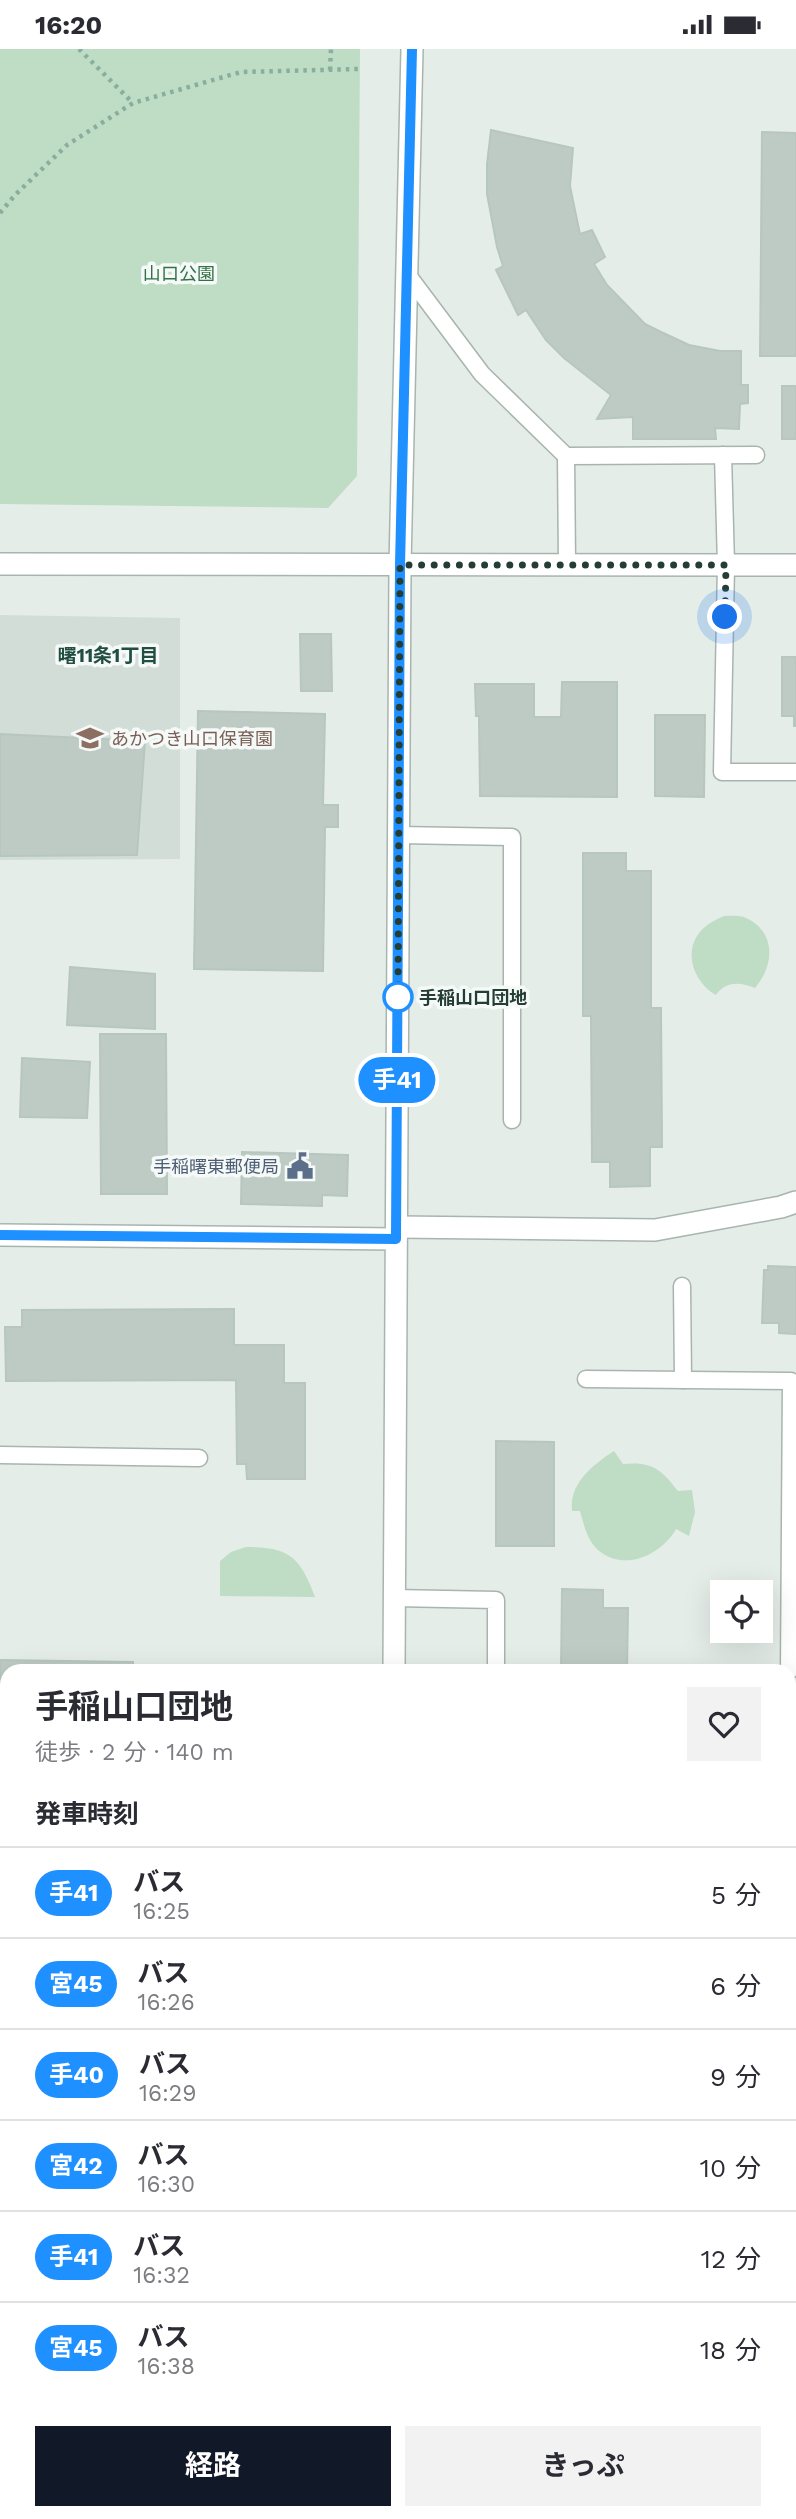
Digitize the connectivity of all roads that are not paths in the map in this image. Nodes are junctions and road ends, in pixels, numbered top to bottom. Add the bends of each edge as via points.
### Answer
1 (412, 49) edge
2 (407, 274) junction
3 (723, 455) junction
4 (756, 455) dead end
5 (566, 456) junction
6 (0, 564) edge
7 (567, 564) junction
8 (400, 565) junction
9 (726, 565) junction
10 (796, 565) edge
11 (796, 772) edge
12 (399, 835) junction
13 (512, 1120) dead end
14 (796, 1202) edge
15 (396, 1233) junction
16 (0, 1235) edge
17 (682, 1286) dead end
18 (586, 1379) dead end
19 (683, 1380) junction
20 (0, 1455) edge
21 (199, 1458) dead end
22 (394, 1598) junction
23 (394, 1664) edge
24 (496, 1664) edge
25 (789, 1664) edge

1 - 2 street
2 - 5 lane via 482,374
2 - 8 street
3 - 4 lane
3 - 5 lane
3 - 9 lane
5 - 7 lane
6 - 8 street
7 - 8 street
7 - 9 street
8 - 12 street
9 - 10 street
9 - 11 lane via 722,772
12 - 13 lane via 512,837
12 - 15 street
14 - 15 street via 655,1230
15 - 16 street
15 - 22 street
17 - 19 lane
18 - 19 lane
19 - 25 lane via 791,1381
20 - 21 lane
22 - 23 street
22 - 24 lane via 496,1599

